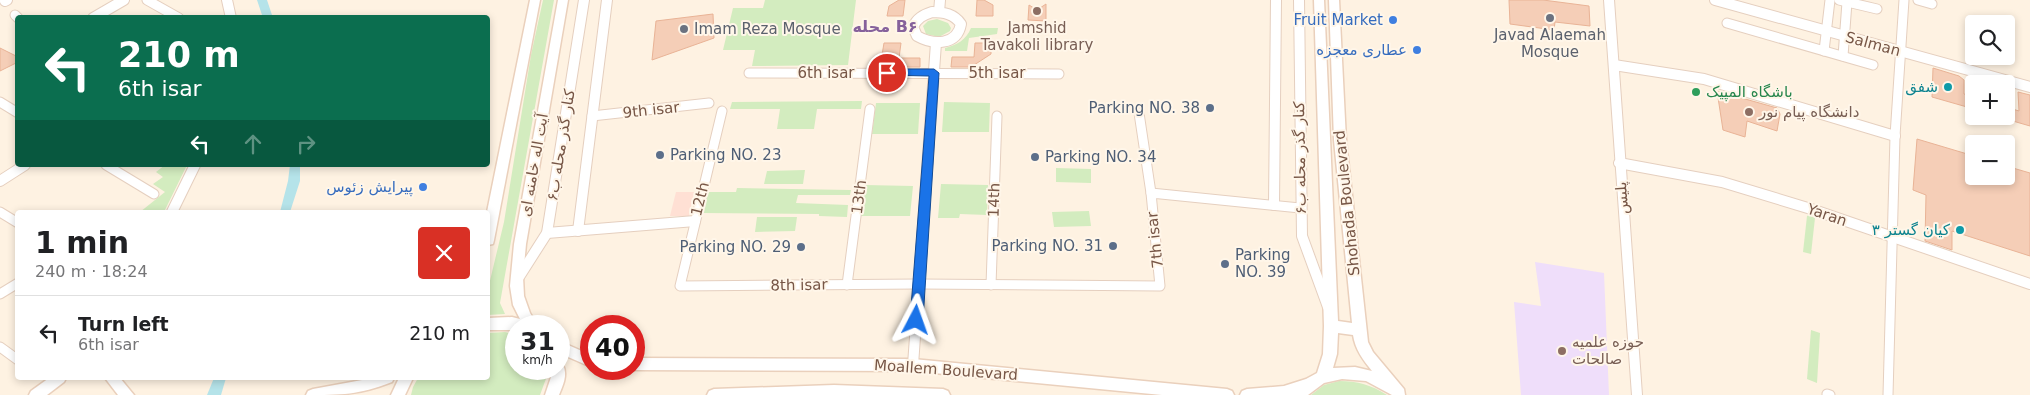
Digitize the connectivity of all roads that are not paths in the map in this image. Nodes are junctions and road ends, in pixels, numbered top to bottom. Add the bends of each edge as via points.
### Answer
1 (124, 0) edge
2 (147, 0) edge
3 (227, 0) edge
4 (535, 0) edge
5 (563, 0) edge
6 (584, 0) edge
7 (607, 0) edge
8 (940, 0) edge
9 (1276, 0) edge
10 (1299, 0) edge
11 (1319, 0) edge
12 (1334, 0) edge
13 (1609, 0) edge
14 (1830, 0) edge
15 (1904, 0) edge
16 (1918, 0) edge
17 (1720, 1) edge
18 (1843, 1) edge
19 (1742, 4) edge
20 (1932, 4) dead end
21 (1877, 10) dead end
22 (939, 12) junction
23 (98, 15) edge
24 (174, 15) edge
25 (230, 15) edge
26 (1727, 23) dead end
27 (1827, 31) junction
28 (1844, 36) junction
29 (936, 43) junction
30 (1321, 50) junction
31 (1824, 51) junction
32 (1337, 52) junction
33 (1902, 52) junction
34 (1843, 56) junction
35 (1614, 65) junction
36 (1873, 65) dead end
37 (749, 73) dead end
38 (934, 73) junction
39 (1059, 74) dead end
40 (2030, 88) edge
41 (0, 102) edge
42 (710, 103) dead end
43 (870, 109) dead end
44 (15, 111) edge
45 (722, 111) dead end
46 (1139, 114) dead end
47 (592, 116) junction
48 (996, 116) dead end
49 (1895, 136) junction
50 (1619, 163) junction
51 (22, 167) edge
52 (109, 167) edge
53 (194, 167) edge
54 (0, 181) edge
55 (1151, 193) junction
56 (154, 194) dead end
57 (1274, 205) junction
58 (1300, 208) junction
59 (173, 210) edge
60 (0, 212) edge
61 (15, 221) edge
62 (695, 221) junction
63 (490, 230) edge
64 (578, 231) junction
65 (548, 233) junction
66 (1892, 237) junction
67 (516, 281) junction
68 (919, 284) junction
69 (2030, 284) edge
70 (15, 285) edge
71 (848, 285) junction
72 (991, 285) junction
73 (680, 286) joint
74 (0, 294) edge
75 (1330, 311) junction
76 (523, 315) edge
77 (505, 323) edge
78 (490, 324) edge
79 (1331, 326) junction
80 (1360, 330) junction
81 (0, 347) edge
82 (15, 358) edge
83 (645, 364) edge
84 (913, 365) junction
85 (1323, 376) junction
86 (56, 380) edge
87 (114, 380) edge
88 (383, 380) edge
89 (405, 380) edge
90 (557, 380) edge
91 (1302, 390) edge
92 (1400, 394) edge
93 (36, 395) edge
94 (128, 395) edge
95 (314, 395) edge
96 (398, 395) edge
97 (552, 395) edge
98 (714, 395) edge
99 (943, 395) edge
100 (1227, 395) edge
101 (1247, 395) edge
102 (1637, 395) edge
103 (1888, 395) edge

1 - 23 street
2 - 24 street
3 - 25 street
4 - 63 main road, آیت اله خامنه ای
5 - 67 main road, آیت اله خامنه ای
6 - 65 street, کنار گذر محله ب۶
7 - 47 street
8 - 22 street
9 - 57 street
10 - 58 street, کنار گذر محله ب۶
11 - 30 main road, Shohada Boulevard
12 - 32 main road, Shohada Boulevard
13 - 35 street, پلیس
14 - 27 street
15 - 33 street
16 - 20 street
17 - 19 street, Salman
18 - 21 street
18 - 28 street
19 - 27 street, Salman
22 - 29 street via 954,16 959,20 961,29 955,37
22 - 29 street via 919,18 913,27 916,36
26 - 31 street
27 - 28 street, Salman
27 - 31 street
28 - 33 street, Salman
28 - 34 street
29 - 38 street
30 - 32 main road
30 - 75 main road, Shohada Boulevard
31 - 34 street
32 - 80 main road, Shohada Boulevard via 1340,140
33 - 40 street, Salman
33 - 49 street
34 - 36 street
35 - 49 street via 1704,79
35 - 50 street, پلیس
37 - 38 street, 6th isar
38 - 39 street, 5th isar
38 - 68 street
41 - 44 street
42 - 47 street, 9th isar
43 - 71 street, 13th
45 - 62 street, 12th
46 - 55 street
47 - 64 street
48 - 72 street, 14th
49 - 66 street
50 - 66 street, Yaran via 1722,182
50 - 102 street, پلیس
51 - 54 street
52 - 56 street
53 - 59 street
55 - 57 street, 7th isar
55 - 72 street, 7th isar via 1160,286
57 - 58 street, 7th isar
58 - 75 street, کنار گذر محله ب۶ via 1302,236
60 - 61 street
62 - 64 street
62 - 73 street, 12th
64 - 65 street
65 - 67 street, کنار گذر محله ب۶
66 - 69 street, Yaran
66 - 103 street
67 - 76 main road, آیت اله خامنه ای
68 - 71 street, 8th isar
68 - 72 street, 7th isar
68 - 84 street
70 - 74 street
71 - 73 street, 8th isar
75 - 79 main road, Shohada Boulevard
77 - 78 main road
79 - 80 main road
79 - 85 main road, Shohada Boulevard via 1330,354
80 - 92 main road, Shohada Boulevard via 1361,342 1368,356
81 - 82 street
83 - 84 main road, Moallem Boulevard
84 - 100 main road, Moallem Boulevard
85 - 91 main road
85 - 92 main road via 1338,373 1362,375
86 - 93 main road
87 - 94 main road
88 - 95 main road via 370,386
89 - 96 main road
90 - 97 main road
91 - 101 main road
98 - 99 main road, Moallem Boulevard via 834,391

